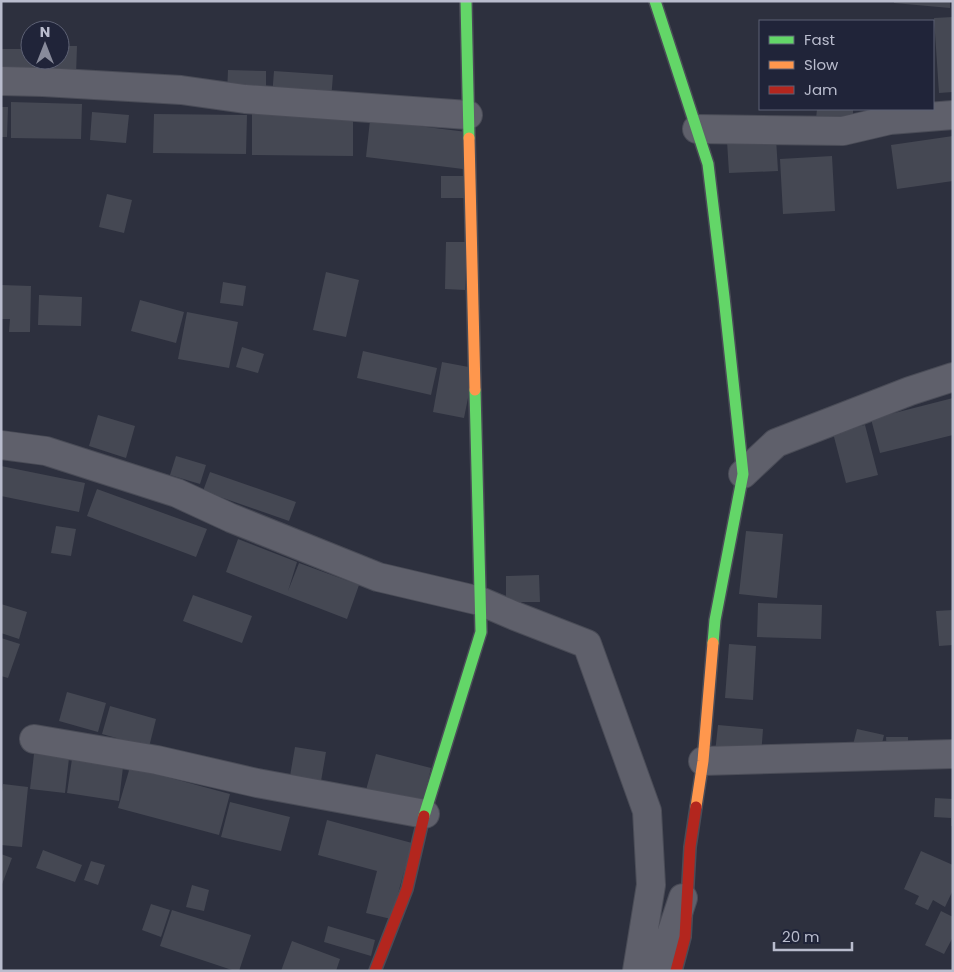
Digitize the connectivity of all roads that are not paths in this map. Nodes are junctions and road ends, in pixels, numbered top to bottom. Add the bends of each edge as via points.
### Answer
1 (466, 1) edge
2 (655, 1) edge
3 (1, 81) edge
4 (468, 115) junction
5 (953, 115) edge
6 (697, 129) junction
7 (953, 377) edge
8 (1, 445) edge
9 (744, 474) junction
10 (480, 601) junction
11 (34, 739) dead end
12 (953, 754) edge
13 (703, 761) junction
14 (425, 814) junction
15 (688, 883) junction
16 (375, 971) edge
17 (637, 971) edge
18 (659, 971) edge
19 (676, 971) edge

1 - 4 street
2 - 6 street
3 - 4 street via 181,90 245,99
4 - 10 street
5 - 6 street via 890,120 843,131
6 - 9 street via 708,164
7 - 9 street via 776,443
8 - 10 street via 46,451 177,493 378,577
9 - 13 street via 715,620
10 - 14 street via 480,632
10 - 17 street via 587,644 647,812 651,884
11 - 14 street via 157,760
12 - 13 street
13 - 15 street
14 - 16 street via 407,889
15 - 18 street
15 - 19 street via 685,937

